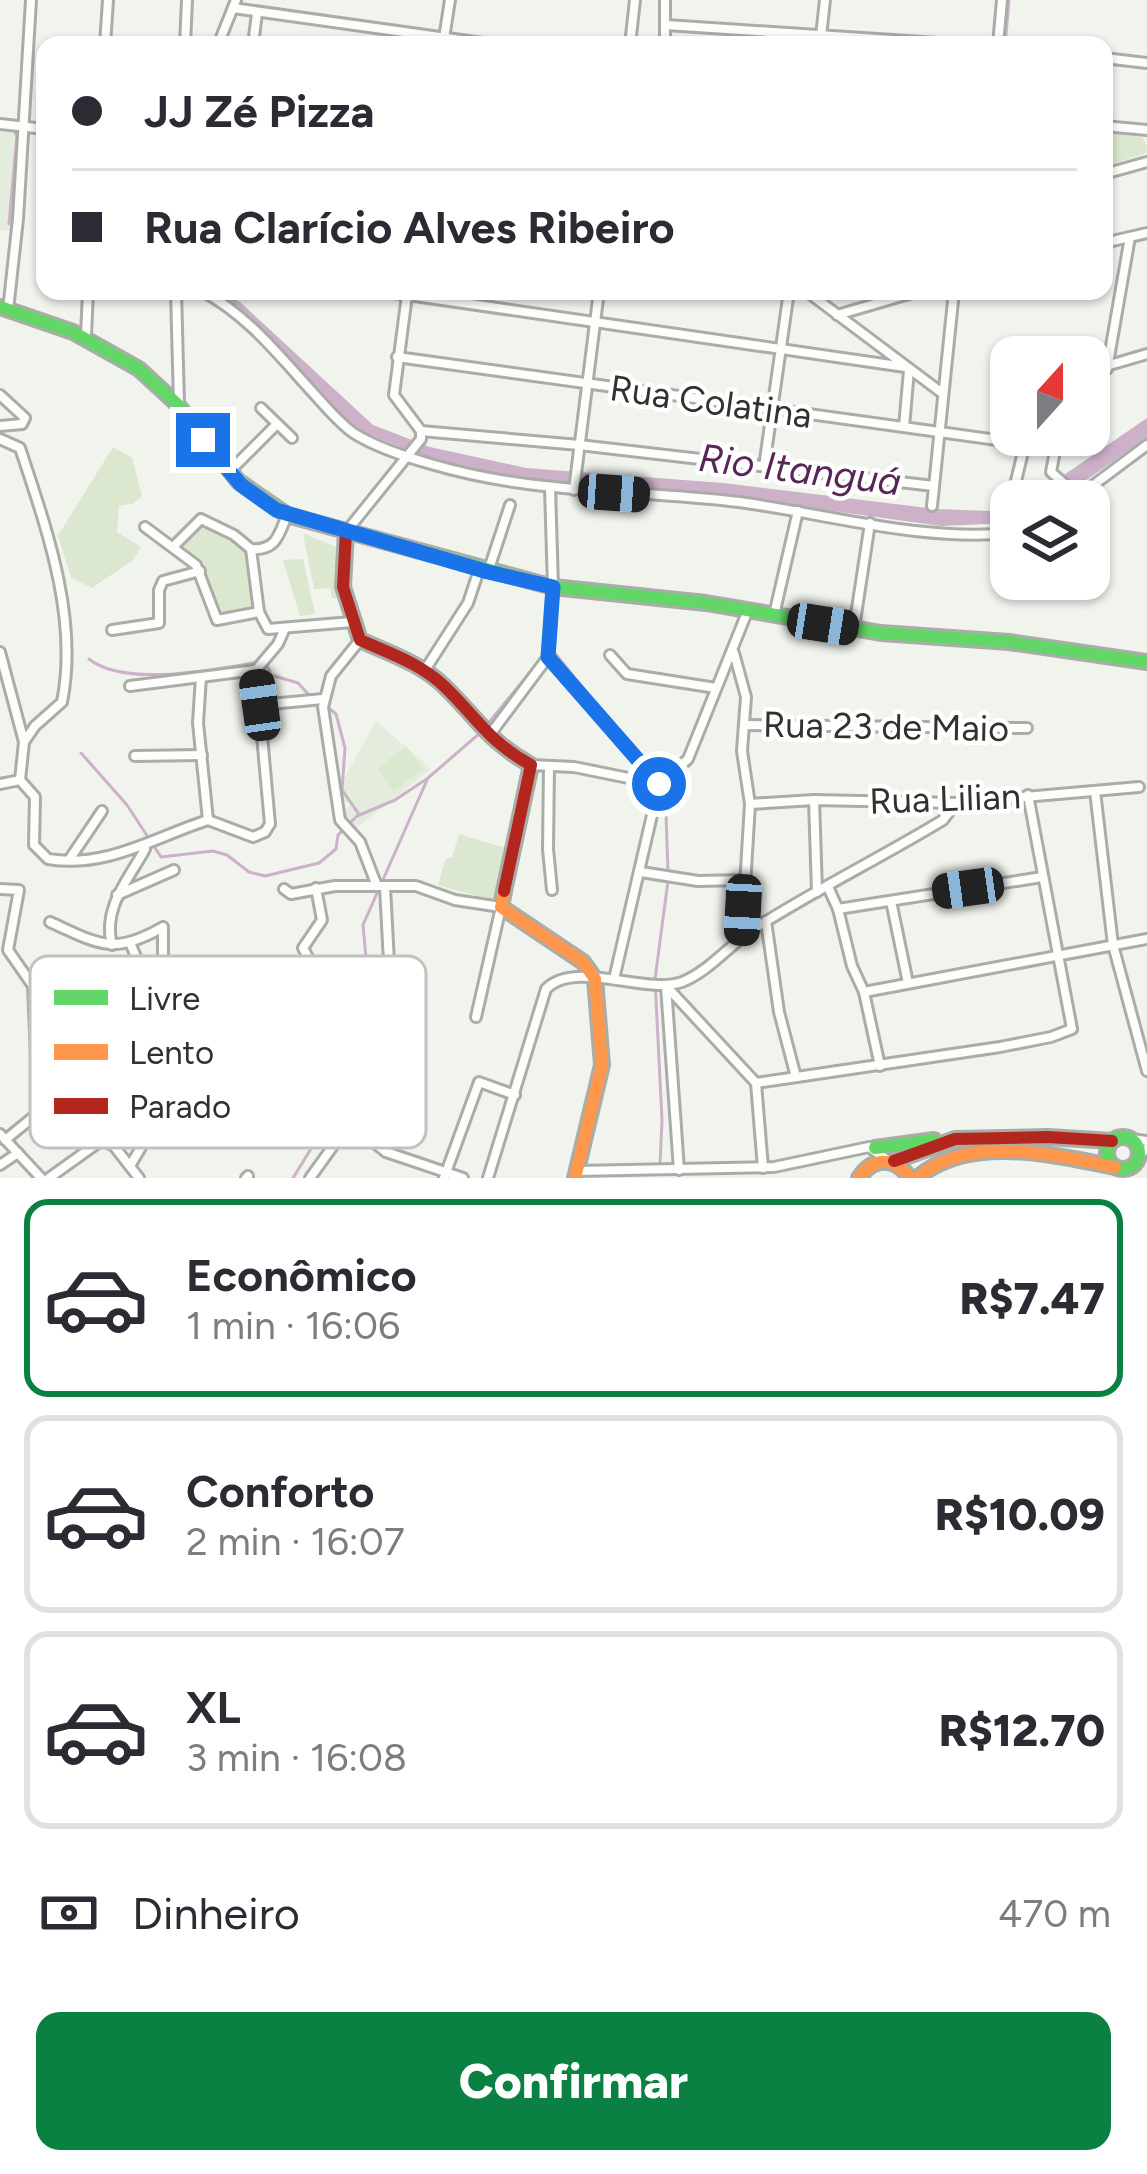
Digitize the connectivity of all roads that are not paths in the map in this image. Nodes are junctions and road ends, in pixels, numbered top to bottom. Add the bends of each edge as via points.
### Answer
1 (31, 0) edge
2 (108, 0) edge
3 (187, 0) edge
4 (450, 0) edge
5 (635, 0) edge
6 (664, 0) edge
7 (825, 0) edge
8 (1002, 0) edge
9 (234, 4) edge
10 (257, 13) junction
11 (666, 26) junction
12 (106, 36) edge
13 (185, 36) edge
14 (222, 36) edge
15 (254, 36) edge
16 (411, 36) edge
17 (445, 36) edge
18 (631, 36) edge
19 (665, 36) edge
20 (776, 36) edge
21 (820, 36) edge
22 (999, 36) edge
23 (1113, 59) edge
24 (1147, 63) edge
25 (0, 124) edge
26 (25, 126) junction
27 (1113, 127) edge
28 (36, 128) edge
29 (1147, 130) edge
30 (1147, 162) edge
31 (1113, 171) edge
32 (1147, 233) edge
33 (1130, 237) junction
34 (1113, 241) edge
35 (88, 300) edge
36 (176, 300) edge
37 (216, 300) edge
38 (406, 300) edge
39 (449, 300) edge
40 (598, 300) edge
41 (788, 300) edge
42 (818, 300) edge
43 (889, 300) edge
44 (953, 300) edge
45 (4, 308) edge
46 (837, 315) junction
47 (595, 324) junction
48 (86, 336) junction
49 (780, 350) junction
50 (1110, 352) edge
51 (1147, 354) edge
52 (397, 357) junction
53 (907, 368) junction
54 (1110, 368) edge
55 (587, 384) junction
56 (941, 392) junction
57 (0, 395) edge
58 (179, 406) junction
59 (261, 408) dead end
60 (772, 409) junction
61 (277, 424) junction
62 (0, 426) edge
63 (904, 427) junction
64 (422, 431) junction
65 (940, 432) junction
66 (990, 437) edge
67 (292, 438) dead end
68 (0, 439) edge
69 (579, 445) junction
70 (1147, 445) edge
71 (413, 453) junction
72 (1054, 456) edge
73 (764, 467) junction
74 (229, 472) junction
75 (1063, 480) edge
76 (1099, 480) edge
77 (574, 483) junction
78 (934, 486) junction
79 (550, 488) junction
80 (510, 505) dead end
81 (932, 506) dead end
82 (798, 512) junction
83 (287, 514) junction
84 (870, 523) junction
85 (145, 527) dead end
86 (346, 532) junction
87 (990, 535) edge
88 (173, 547) junction
89 (251, 550) junction
90 (483, 571) junction
91 (200, 572) junction
92 (553, 587) junction
93 (748, 610) junction
94 (259, 611) junction
95 (774, 615) junction
96 (352, 622) junction
97 (285, 628) junction
98 (854, 628) junction
99 (112, 630) dead end
100 (360, 640) junction
101 (0, 652) edge
102 (734, 652) junction
103 (610, 656) dead end
104 (548, 657) junction
105 (1147, 662) edge
106 (256, 670) junction
107 (425, 670) junction
108 (201, 677) junction
109 (130, 686) dead end
110 (716, 688) junction
111 (323, 699) junction
112 (260, 705) junction
113 (744, 725) junction
114 (1027, 728) dead end
115 (489, 736) junction
116 (24, 742) junction
117 (202, 754) junction
118 (135, 756) dead end
119 (532, 765) junction
120 (549, 766) junction
121 (20, 780) junction
122 (0, 784) edge
123 (659, 784) junction
124 (1139, 787) dead end
125 (1095, 791) junction
126 (1028, 795) junction
127 (814, 800) junction
128 (956, 803) junction
129 (750, 804) junction
130 (102, 811) dead end
131 (208, 820) junction
132 (146, 847) junction
133 (68, 861) junction
134 (174, 870) dead end
135 (641, 872) junction
136 (1042, 877) junction
137 (745, 880) junction
138 (381, 887) junction
139 (828, 887) junction
140 (316, 888) junction
141 (0, 889) edge
142 (284, 889) dead end
143 (552, 890) dead end
144 (817, 892) junction
145 (117, 895) junction
146 (891, 901) junction
147 (501, 907) junction
148 (838, 909) junction
149 (766, 921) junction
150 (50, 922) dead end
151 (742, 936) junction
152 (1147, 939) edge
153 (112, 945) junction
154 (131, 945) junction
155 (1113, 945) junction
156 (136, 956) edge
157 (163, 956) edge
158 (307, 956) edge
159 (387, 956) edge
160 (1058, 957) junction
161 (596, 979) junction
162 (614, 979) junction
163 (30, 982) edge
164 (908, 983) junction
165 (665, 986) junction
166 (864, 992) junction
167 (476, 1017) dead end
168 (880, 1066) junction
169 (1147, 1071) edge
170 (796, 1077) junction
171 (757, 1082) junction
172 (515, 1095) junction
173 (30, 1119) edge
174 (2, 1137) edge
175 (955, 1139) junction
176 (1112, 1141) junction
177 (87, 1148) edge
178 (116, 1148) edge
179 (141, 1148) edge
180 (330, 1148) edge
181 (381, 1148) edge
182 (1144, 1152) edge
183 (18, 1153) junction
184 (878, 1155) junction
185 (0, 1165) edge
186 (130, 1166) junction
187 (763, 1168) junction
188 (1119, 1168) junction
189 (679, 1170) junction
190 (711, 1174) edge
191 (576, 1175) edge
192 (445, 1176) edge
193 (45, 1178) edge
194 (139, 1178) edge
195 (310, 1178) edge
196 (463, 1178) edge
197 (488, 1178) edge
198 (859, 1178) edge
199 (913, 1178) edge
200 (1138, 1178) edge

1 - 26 street
2 - 12 street
3 - 13 street
4 - 17 street
5 - 18 street
6 - 11 street
7 - 21 street
8 - 22 street
9 - 10 street
9 - 14 street
10 - 15 street
10 - 16 street
11 - 19 street
11 - 20 street
23 - 24 street
25 - 26 street
26 - 28 street
26 - 45 street
27 - 29 street
30 - 31 street
32 - 33 street
33 - 34 street
33 - 50 street
35 - 48 street
36 - 58 street
37 - 71 street via 247,321 342,424
38 - 52 street
39 - 47 street
40 - 47 street
41 - 49 street
42 - 46 street
43 - 46 street
44 - 56 street
45 - 48 street
46 - 53 street
47 - 49 street
47 - 55 street
48 - 58 street
49 - 53 street
49 - 60 street
51 - 54 street
52 - 55 street, Rua Colatina
52 - 64 street via 394,395
53 - 56 street
53 - 63 street
55 - 60 street, Rua Colatina
55 - 69 street
56 - 65 street
57 - 62 street via 25,418
58 - 74 street
59 - 61 street
60 - 63 street, Rua Colatina
60 - 73 street
61 - 67 street
61 - 74 street
63 - 65 street, Rua Colatina
64 - 69 street
64 - 71 street
65 - 66 street, Rua Colatina
65 - 78 street
68 - 116 street via 20,448 39,498 67,618 62,702
69 - 73 street
69 - 77 street
70 - 76 street
71 - 79 street via 488,481
71 - 86 street
72 - 75 street via 1051,472
73 - 78 street
74 - 83 street
77 - 79 street
77 - 82 street
78 - 81 street
79 - 92 street
80 - 90 street
82 - 84 street
82 - 95 street
83 - 86 street
83 - 89 street via 273,545
84 - 87 street
84 - 98 street
85 - 88 street
86 - 90 street
86 - 96 street
88 - 89 street via 201,519
88 - 91 street
89 - 94 street
90 - 92 street
90 - 107 street
91 - 94 street via 217,620
91 - 99 street via 163,581 160,623
92 - 93 street
92 - 104 street
93 - 95 street
93 - 102 street
94 - 97 street via 268,629
95 - 98 street
96 - 97 street
96 - 100 street
97 - 106 street
98 - 105 street
100 - 107 street
100 - 111 street
101 - 116 street
102 - 110 street
102 - 113 street
103 - 110 street via 626,674
104 - 115 street
104 - 123 street
106 - 108 street
106 - 112 street
107 - 115 street
108 - 109 street
108 - 117 street
110 - 123 street via 688,759
111 - 112 street
111 - 138 street via 340,820
112 - 131 street via 270,824 254,837
113 - 114 street, Rua 23 de Maio
113 - 129 street
115 - 119 street
116 - 121 street
117 - 118 street
117 - 131 street
119 - 120 street
119 - 147 street
120 - 123 street
120 - 143 street
121 - 122 street
121 - 133 street via 35,797 36,850
123 - 135 street
124 - 125 street, Rua Lilian
125 - 126 street, Rua Lilian
125 - 155 street
126 - 128 street, Rua Lilian
126 - 136 street
127 - 128 street, Rua Lilian
127 - 129 street, Rua Lilian
127 - 144 street
128 - 139 street via 943,820
129 - 137 street
130 - 133 street
131 - 132 street
132 - 133 street
132 - 145 street
134 - 145 street
135 - 137 street
135 - 162 street
136 - 146 street
136 - 160 street
137 - 151 street
138 - 140 street
138 - 147 street via 422,887
138 - 159 street
139 - 144 street
139 - 148 street
140 - 142 street
140 - 158 street via 322,920 303,948
141 - 163 street via 19,890 8,950
144 - 149 street
145 - 153 street
146 - 148 street
146 - 164 street
147 - 161 street
147 - 167 street
148 - 166 street
149 - 151 street
149 - 170 street
150 - 153 street
151 - 165 street via 700,972
152 - 155 street
153 - 154 street
154 - 156 street
154 - 157 street via 163,927
155 - 160 street
155 - 169 street
160 - 164 street
160 - 168 street via 1073,1024 1068,1033
161 - 162 street
161 - 172 street via 561,978 546,988
161 - 191 street via 602,1065
162 - 165 street
164 - 166 street
165 - 171 street
165 - 189 street
166 - 168 street
168 - 170 street
170 - 171 street
171 - 187 street
172 - 192 street via 479,1082
172 - 197 street
173 - 174 street
174 - 183 street
175 - 176 street
175 - 184 street
175 - 184 street
176 - 182 street via 1131,1139
176 - 188 street via 1106,1155
177 - 193 street
178 - 186 street
179 - 186 street
180 - 195 street
181 - 192 street
182 - 188 street
183 - 185 street
183 - 193 street
184 - 187 street
184 - 198 street
184 - 199 street
186 - 194 street
187 - 190 street
188 - 199 street via 1066,1156 964,1154 930,1163
188 - 200 street
189 - 190 street
189 - 191 street
192 - 196 street

